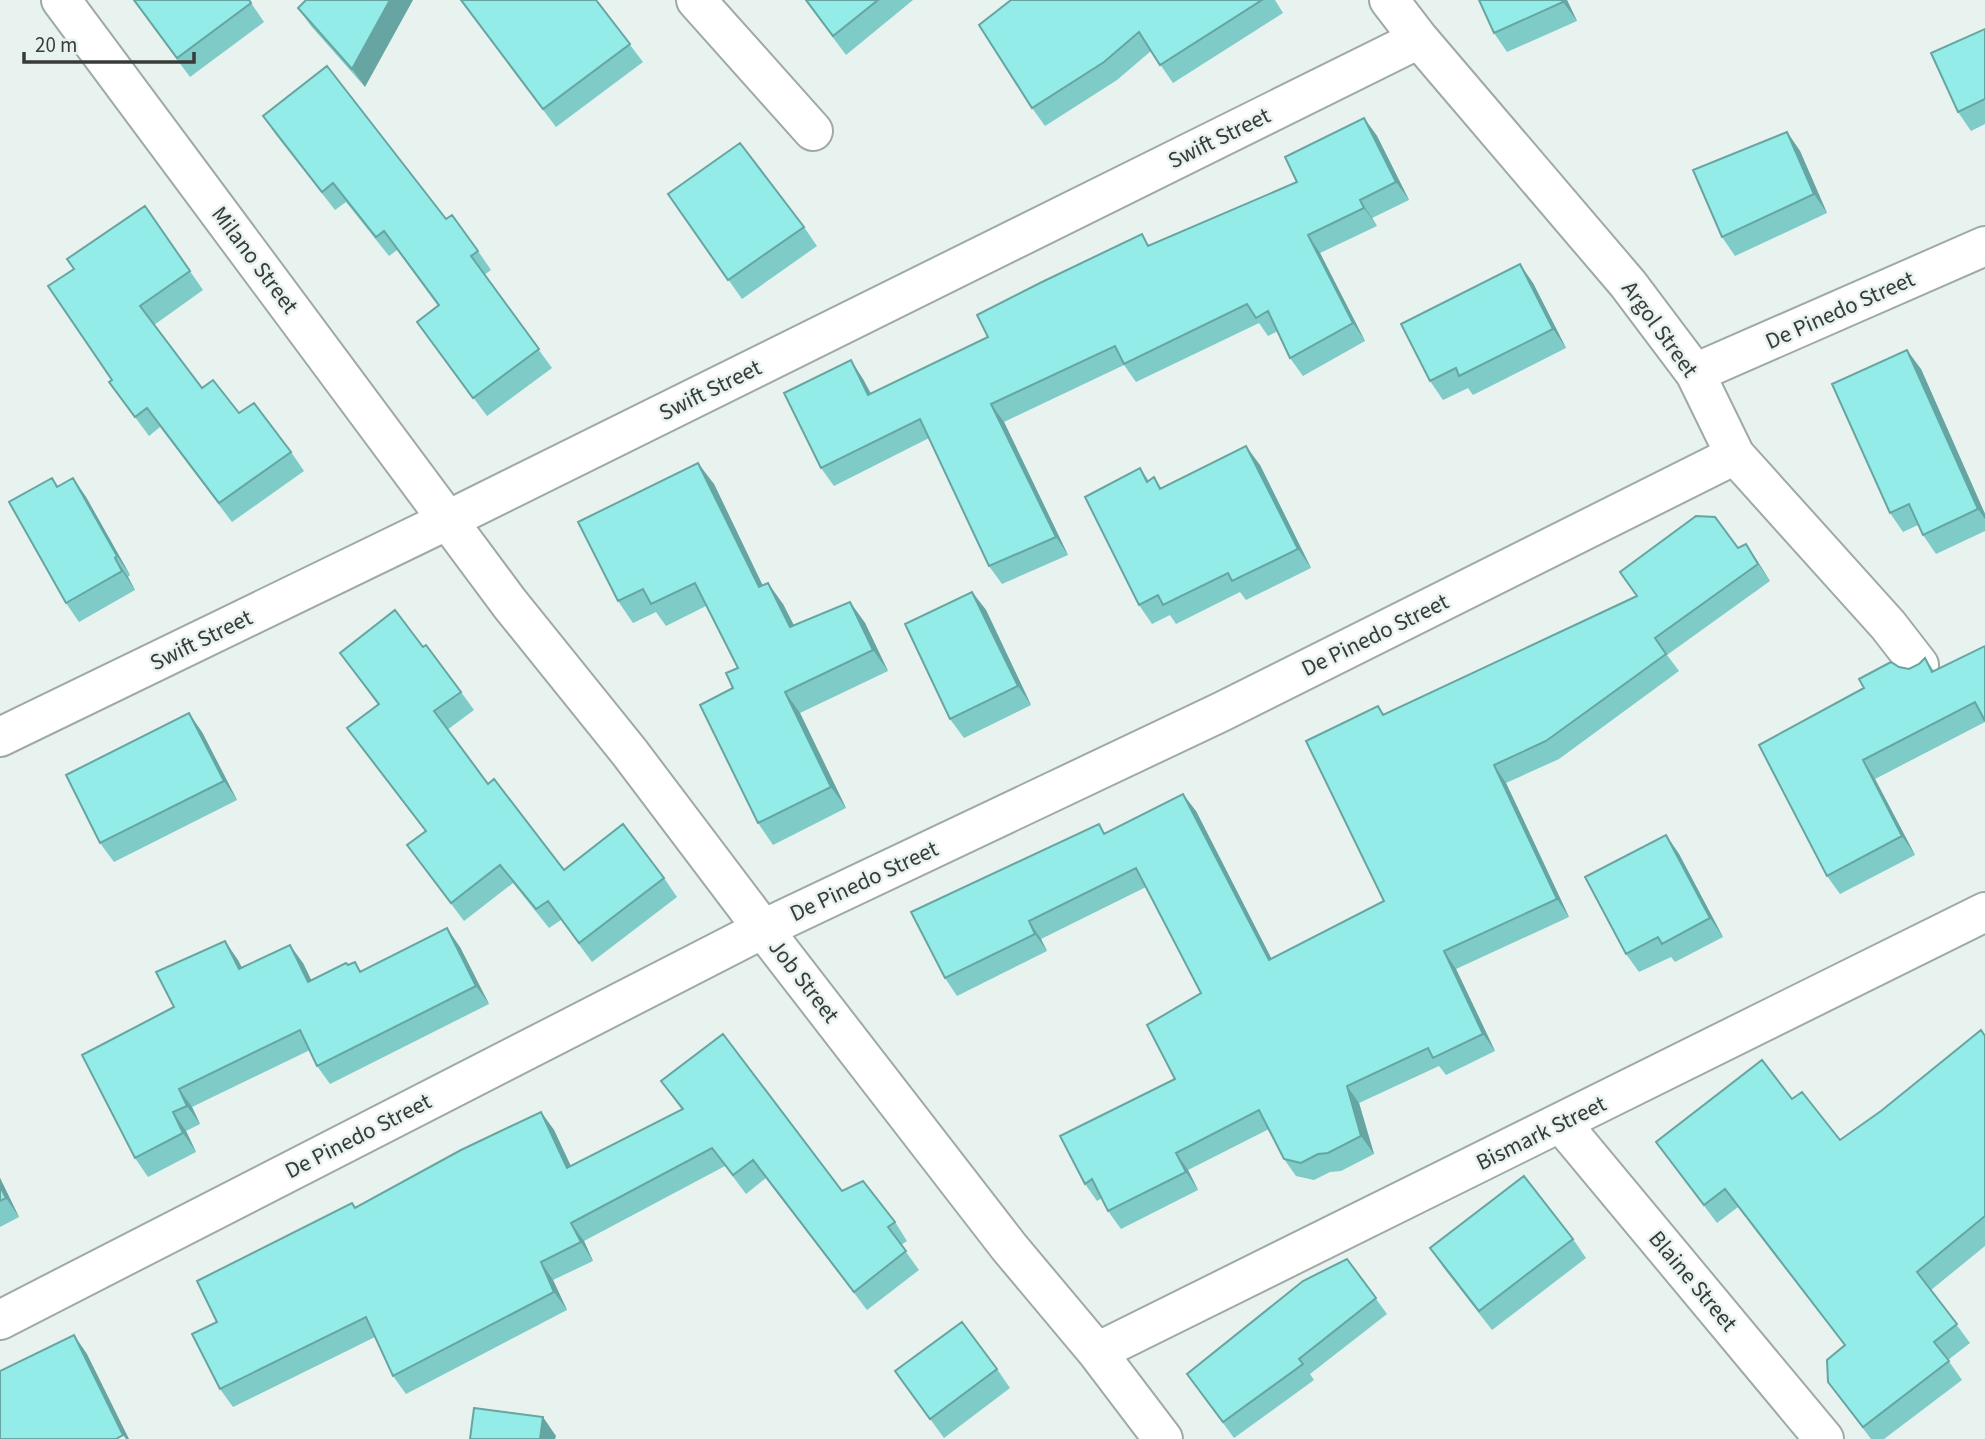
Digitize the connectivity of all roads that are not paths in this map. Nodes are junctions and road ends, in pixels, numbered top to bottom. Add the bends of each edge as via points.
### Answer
1 (61, 0) edge
2 (696, 0) edge
3 (1389, 0) edge
4 (1419, 39) junction
5 (813, 131) dead end
6 (1985, 246) edge
7 (1695, 373) junction
8 (1735, 455) junction
9 (448, 520) junction
10 (1919, 665) edge
11 (0, 737) edge
12 (1985, 912) edge
13 (763, 929) junction
14 (1561, 1123) junction
15 (0, 1320) edge
16 (1097, 1352) junction
17 (1163, 1439) edge
18 (1824, 1439) edge

1 - 9 street, Milano Street
2 - 5 street
3 - 4 street, Argol Street
4 - 7 street, Argol Street via 1595,244
4 - 9 street, Swift Street
6 - 7 street, De Pinedo Street
7 - 8 street, Argol Street
8 - 10 street, Argol Street
8 - 13 street, De Pinedo Street via 1221,712
9 - 11 street, Swift Street
9 - 13 street, Job Street
12 - 14 street, Bismark Street
13 - 15 street, De Pinedo Street
13 - 16 street, Job Street via 1009,1247
14 - 16 street, Bismark Street
14 - 18 street, Blaine Street
16 - 17 street, Job Street

